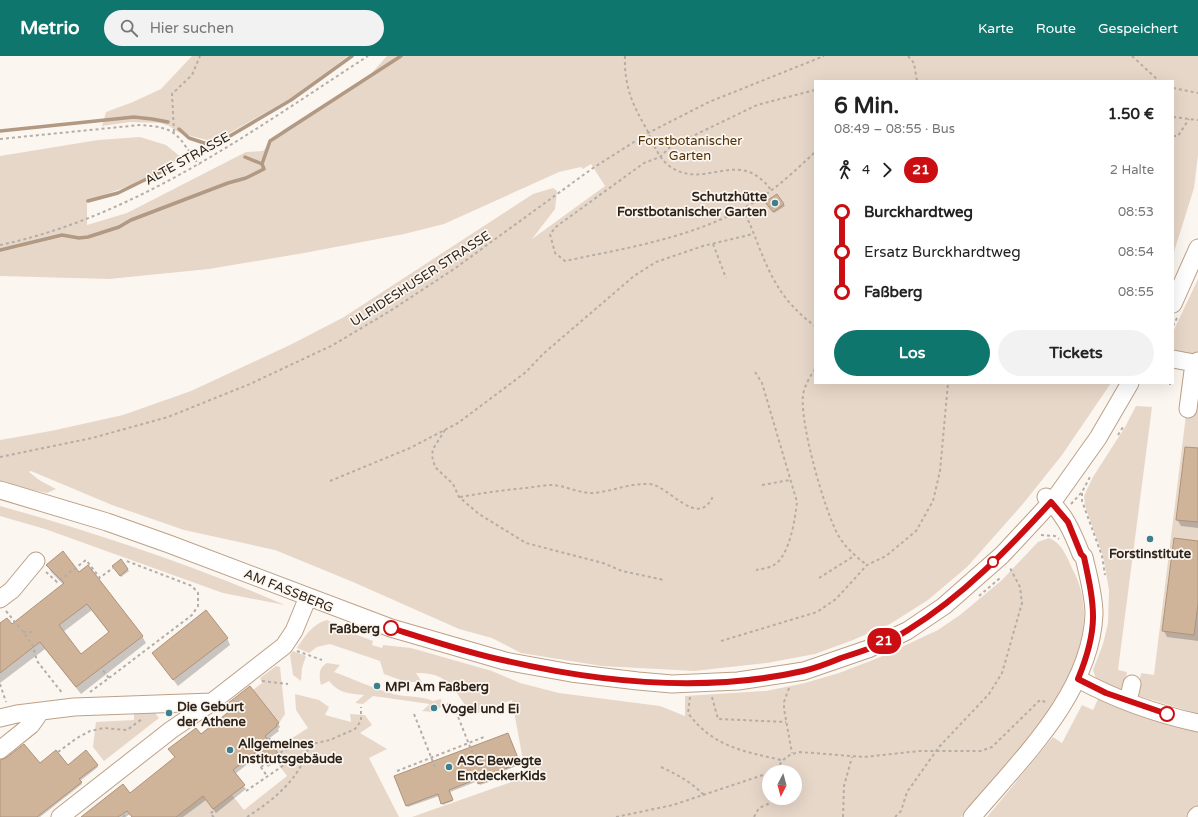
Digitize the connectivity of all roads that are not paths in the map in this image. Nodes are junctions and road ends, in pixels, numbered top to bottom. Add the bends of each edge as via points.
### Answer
1 (1198, 248) edge
2 (1174, 302) edge
3 (1174, 359) edge
4 (1196, 362) edge
5 (1129, 384) edge
6 (1188, 409) dead end
7 (0, 490) edge
8 (1051, 497) junction
9 (36, 561) road end
10 (308, 597) junction
11 (1, 603) edge
12 (1078, 679) junction
13 (1132, 684) dead end
14 (1128, 701) junction
15 (212, 702) junction
16 (41, 711) junction
17 (6, 717) edge
18 (1198, 723) edge
19 (0, 750) edge
20 (1198, 815) edge
21 (60, 817) edge
22 (972, 817) edge
23 (1196, 817) edge

1 - 2 street
3 - 4 street
4 - 6 street
5 - 8 street, AM FASSBERG via 1106,422
7 - 10 street, AM FASSBERG via 106,522
8 - 10 street, AM FASSBERG via 998,550 983,571 944,606 907,631 868,649 804,671 738,682 665,683 571,674 521,664 391,628
8 - 12 street via 1068,522 1084,557 1093,602 1092,637
9 - 11 street
10 - 15 street via 294,631 284,646
12 - 14 street
12 - 22 street via 1047,727
13 - 14 street
14 - 18 street
15 - 16 street
15 - 21 street via 171,730
16 - 17 street
16 - 19 street via 32,724
20 - 23 street

